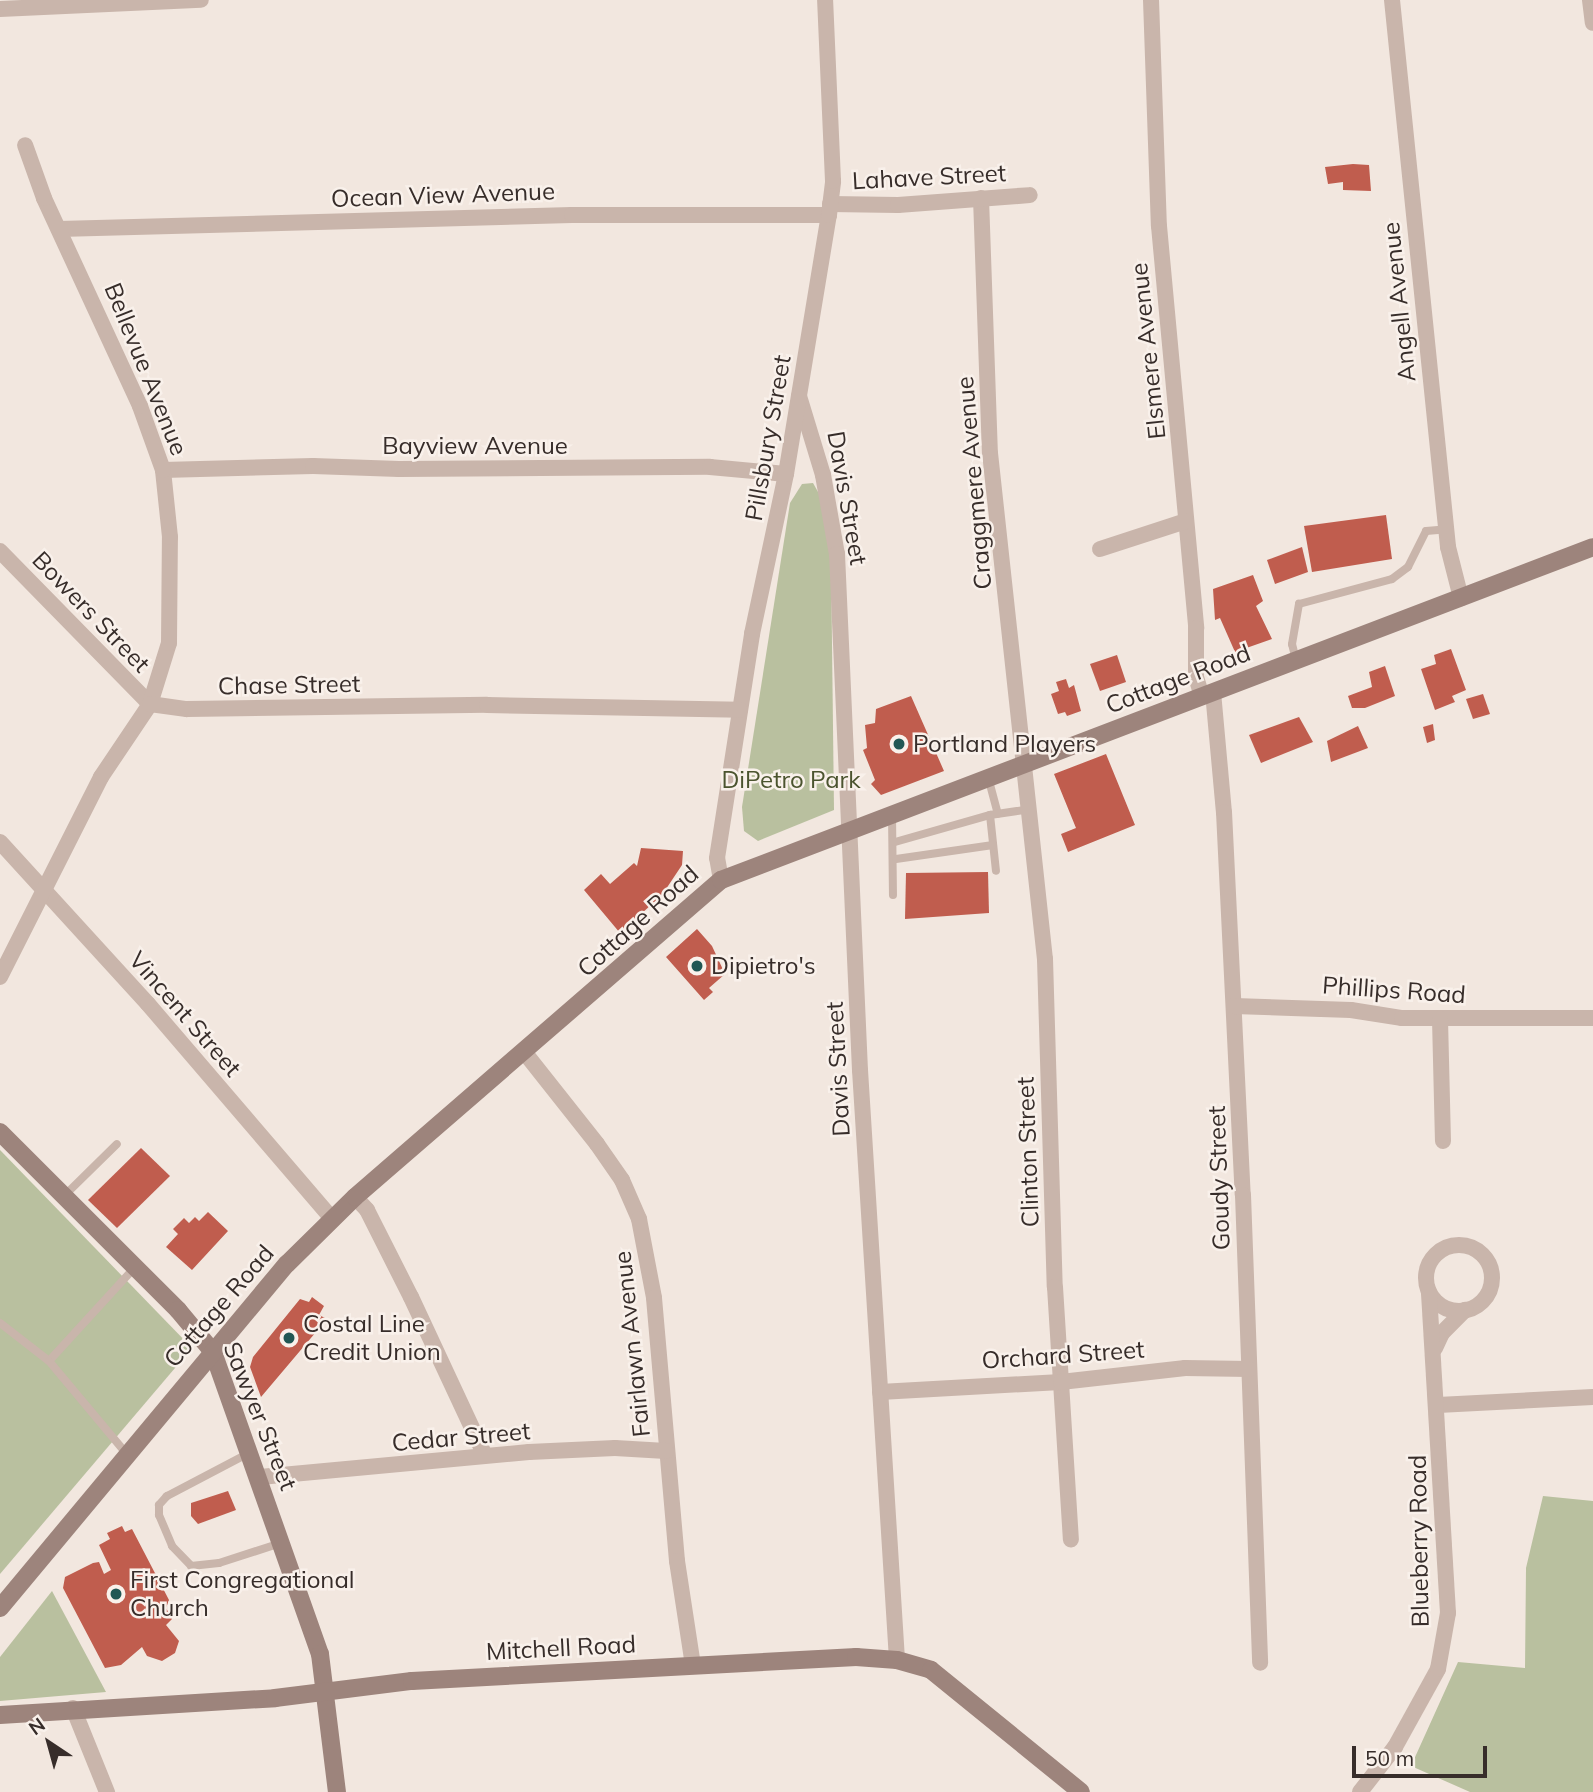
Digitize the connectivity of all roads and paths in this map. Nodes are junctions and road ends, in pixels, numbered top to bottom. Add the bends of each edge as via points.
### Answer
1 (201, 0) edge
2 (825, 0) edge
3 (1151, 0) edge
4 (1392, 0) edge
5 (1590, 0) edge
6 (0, 9) edge
7 (1593, 23) edge
8 (25, 145) dead end
9 (1030, 195) dead end
10 (981, 198) junction
11 (830, 209) junction
12 (59, 229) junction
13 (799, 396) junction
14 (163, 470) junction
15 (786, 474) junction
16 (1186, 521) junction
17 (1447, 529) junction
18 (1593, 547) edge
19 (1100, 549) dead end
20 (0, 551) edge
21 (1461, 598) junction
22 (1296, 660) junction
23 (1207, 695) junction
24 (150, 704) junction
25 (740, 710) junction
26 (1025, 763) junction
27 (988, 777) junction
28 (1031, 809) junction
29 (892, 813) junction
30 (994, 814) junction
31 (851, 828) junction
32 (0, 842) edge
33 (895, 842) junction
34 (993, 845) junction
35 (896, 859) junction
36 (996, 871) dead end
37 (720, 880) junction
38 (44, 889) junction
39 (894, 895) dead end
40 (0, 977) edge
41 (1234, 1006) junction
42 (1593, 1018) edge
43 (1440, 1019) junction
44 (525, 1053) junction
45 (0, 1132) edge
46 (1443, 1141) dead end
47 (117, 1144) dead end
48 (64, 1196) junction
49 (355, 1197) junction
50 (332, 1219) junction
51 (135, 1267) junction
52 (1429, 1292) junction
53 (1465, 1310) junction
54 (0, 1323) edge
55 (1434, 1350) junction
56 (213, 1352) junction
57 (49, 1361) junction
58 (1249, 1369) junction
59 (1061, 1382) junction
60 (880, 1392) junction
61 (1593, 1397) edge
62 (1438, 1405) junction
63 (666, 1451) junction
64 (251, 1452) junction
65 (126, 1453) junction
66 (485, 1456) junction
67 (260, 1477) junction
68 (1071, 1539) dead end
69 (283, 1542) junction
70 (0, 1608) edge
71 (897, 1660) junction
72 (1260, 1663) dead end
73 (693, 1666) junction
74 (325, 1690) junction
75 (73, 1708) junction
76 (0, 1715) edge
77 (107, 1792) edge
78 (337, 1792) edge
79 (1081, 1792) edge
80 (1360, 1792) edge

1 - 6 street
2 - 11 street, Pillsbury Street
3 - 16 street, Elsmere Avenue via 1153,149
4 - 17 street, Angell Avenue
5 - 7 street
8 - 12 street, Bellevue Avenue
9 - 10 street, Lahave Street
10 - 11 street, Lahave Street
10 - 26 street, Craggmere Avenue via 990,453
11 - 12 street, Ocean View Avenue
11 - 13 street, Pillsbury Street
12 - 14 street, Bellevue Avenue via 94,300
13 - 15 street, Pillsbury Street
13 - 31 street, Davis Street via 823,475 837,554
14 - 15 street, Bayview Avenue via 710,467
14 - 24 street, Bellevue Avenue via 170,537 169,643
15 - 25 street, Pillsbury Street
16 - 19 street
16 - 23 street, Elsmere Avenue via 1196,677
17 - 21 street, Angell Avenue
17 - 22 lane via 1426,531 1408,567 1391,579 1299,604 1292,644
18 - 21 street, Cottage Road
20 - 24 street, Bowers Street
21 - 22 street, Cottage Road
22 - 23 street, Cottage Road
23 - 26 street, Cottage Road
23 - 41 street, Goudy Street
24 - 25 street, Chase Street via 187,709 487,705
24 - 38 street via 101,777
25 - 37 street, Pillsbury Street via 717,858
26 - 27 street, Cottage Road
26 - 28 street, Clinton Street
27 - 29 street, Cottage Road
27 - 30 lane
28 - 30 lane
28 - 59 street, Clinton Street via 1045,959
29 - 31 street, Cottage Road
29 - 33 lane
30 - 33 lane
30 - 34 lane
31 - 37 street, Cottage Road
31 - 60 street, Davis Street
32 - 38 street, Vincent Street
33 - 35 lane
34 - 35 lane
34 - 36 lane
35 - 39 lane
37 - 44 street, Cottage Road
38 - 40 street
38 - 50 street, Vincent Street
41 - 43 street, Phillips Road
41 - 58 street, Goudy Street
42 - 43 street, Phillips Road
43 - 46 street
44 - 49 street, Cottage Road
44 - 63 street, Fairlawn Avenue via 622,1180 639,1219 654,1298
45 - 48 street, Sawyer Street
47 - 48 lane
48 - 51 street, Sawyer Street
49 - 50 street, Cottage Road
49 - 66 street via 367,1210 411,1297
50 - 56 street, Cottage Road via 287,1264
51 - 56 street, Sawyer Street
51 - 57 lane
52 - 53 street via 1443,1307
52 - 53 street, Blueberry Road via 1427,1271 1437,1253 1457,1245 1476,1250 1490,1267 1490,1289 1484,1299
52 - 55 street, Blueberry Road
53 - 55 street, Blueberry Road via 1442,1332
54 - 57 lane
55 - 62 street, Blueberry Road
56 - 64 street, Sawyer Street
56 - 65 street, Cottage Road
57 - 65 lane
58 - 59 street, Orchard Street via 1185,1368
58 - 72 street, Goudy Street via 1259,1535
59 - 60 street, Orchard Street
59 - 68 street, Clinton Street
60 - 71 street, Davis Street
61 - 62 street
62 - 80 street, Blueberry Road via 1448,1613 1438,1669 1395,1747
63 - 66 street, Cedar Street via 615,1448
63 - 73 street, Fairlawn Avenue
64 - 67 street, Sawyer Street
64 - 69 lane via 167,1496 159,1505 159,1516 172,1546 191,1566 219,1563
65 - 70 street, Cottage Road
66 - 67 street, Cedar Street
67 - 69 street, Sawyer Street
69 - 74 street, Sawyer Street via 320,1654
71 - 73 street, Mitchell Road via 839,1657
71 - 79 street, Mitchell Road via 949,1682
73 - 74 street, Mitchell Road
74 - 75 street, Mitchell Road via 275,1698
74 - 78 street, Sawyer Street
75 - 76 street, Mitchell Road
75 - 77 street

